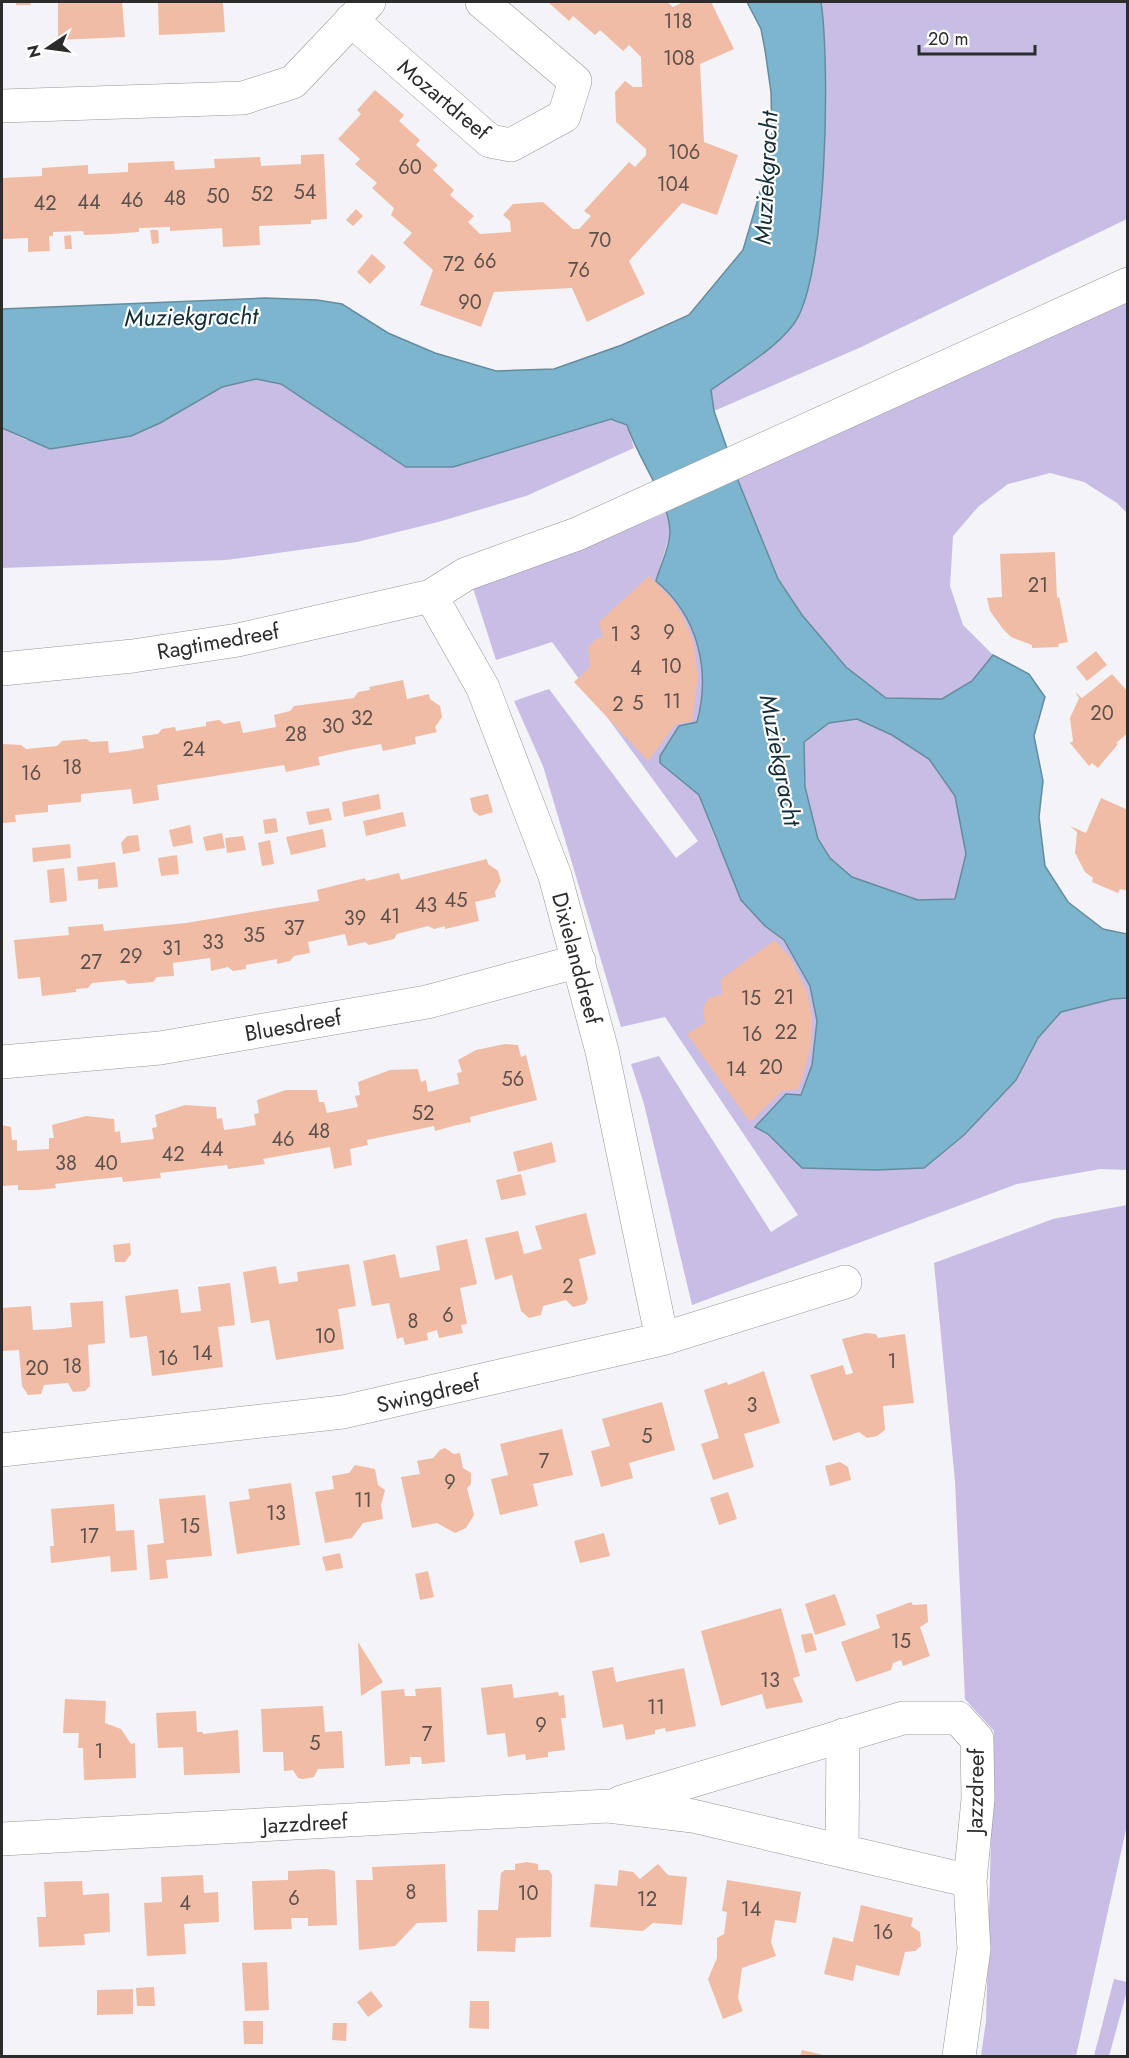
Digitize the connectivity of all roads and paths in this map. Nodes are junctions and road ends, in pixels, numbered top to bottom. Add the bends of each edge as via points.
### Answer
1 (482, 2) edge
2 (360, 11) edge
3 (2, 106) edge
4 (1128, 284) edge
5 (431, 596) junction
6 (2, 669) edge
7 (579, 961) junction
8 (2, 1062) edge
9 (845, 1282) dead end
10 (662, 1339) junction
11 (2, 1450) edge
12 (843, 1735) junction
13 (608, 1806) junction
14 (2, 1839) edge
15 (842, 1850) junction
16 (970, 1881) junction
17 (959, 2056) edge

1 - 2 street, Mozartdreef via 575,81 564,116 511,145 490,141
2 - 3 street, Mozartdreef via 292,82 243,98
4 - 5 street, Ragtimedreef via 577,534 466,574
5 - 6 street, Ragtimedreef via 238,640 133,656
5 - 7 street, Dixielanddreef via 483,688 555,876
7 - 8 street, Bluesdreef via 427,1002 160,1048
7 - 10 street, Dixielanddreef via 602,1051
9 - 10 street, Swingdreef
10 - 11 street, Swingdreef via 343,1412
12 - 13 street, Jazzdreef
12 - 15 street
12 - 16 street, Jazzdreef via 903,1718 958,1718 977,1739 978,1799
13 - 14 street, Jazzdreef
13 - 15 street, Jazzdreef via 693,1816
15 - 16 street, Jazzdreef
16 - 17 street, Jazzdreef via 974,1949

